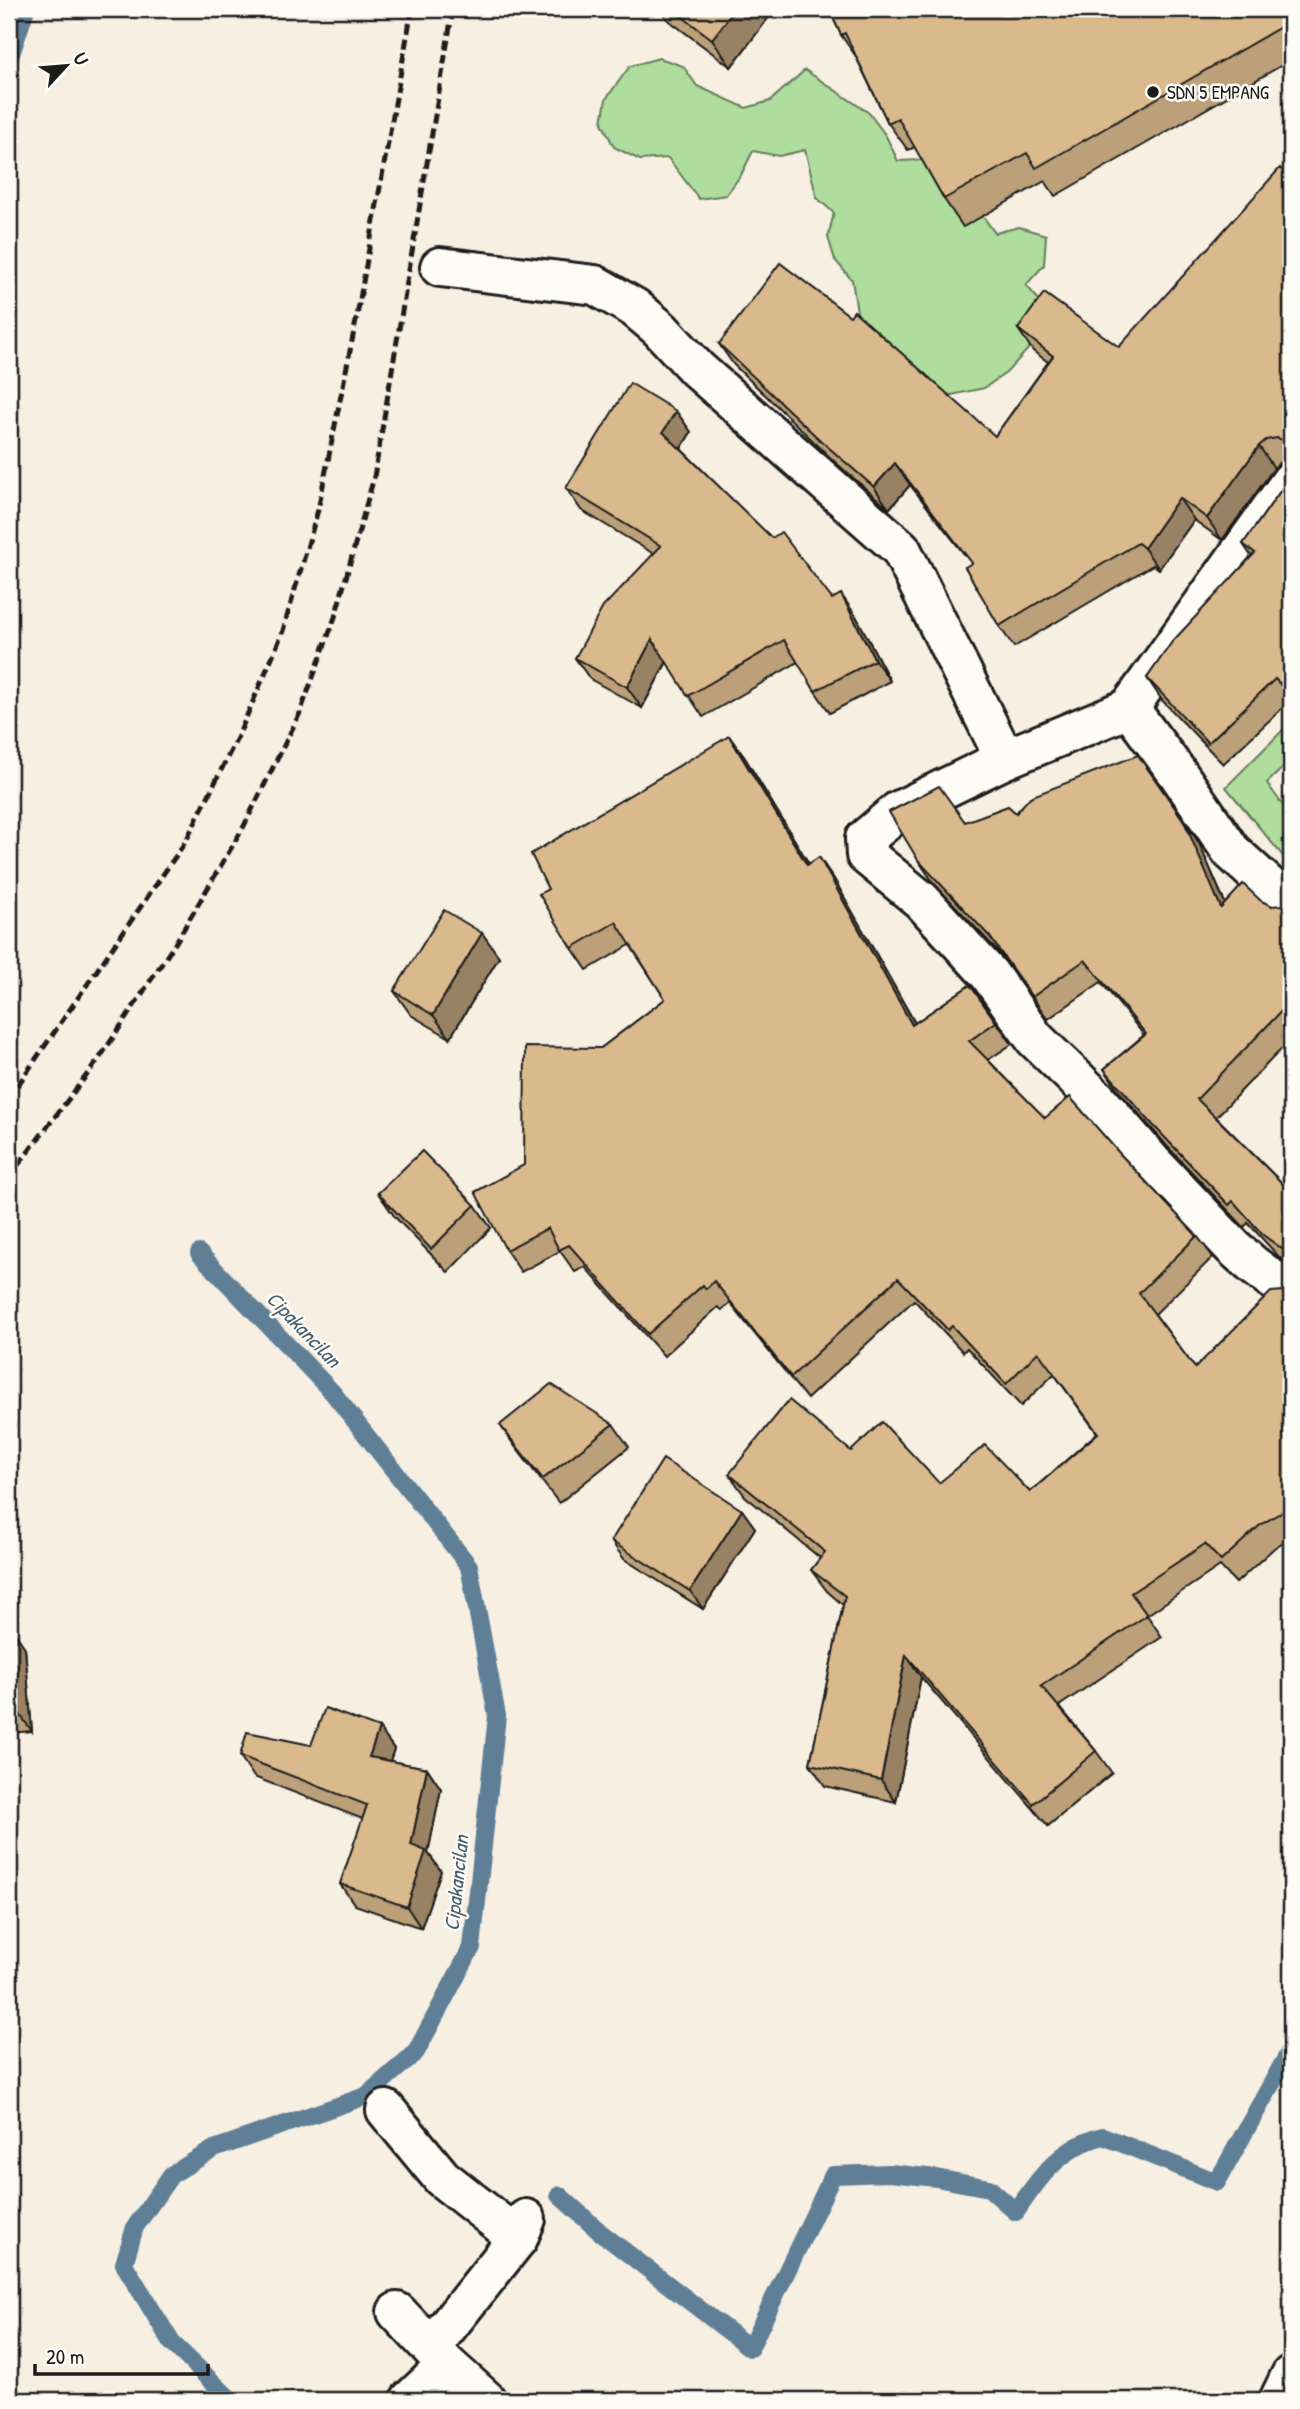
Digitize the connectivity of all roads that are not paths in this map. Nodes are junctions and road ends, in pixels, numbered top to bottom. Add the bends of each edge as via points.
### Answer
1 (440, 267) dead end
2 (1291, 481) edge
3 (1129, 708) junction
4 (1005, 759) junction
5 (1291, 906) edge
6 (1291, 1293) edge
7 (386, 2110) dead end
8 (397, 2312) dead end
9 (440, 2355) junction
10 (1291, 2375) edge
11 (410, 2400) edge
12 (486, 2400) edge
13 (1279, 2400) edge

1 - 4 street via 595,285 660,329 697,369 901,549
2 - 3 street
3 - 4 street
3 - 5 street via 1231,851
4 - 6 street via 898,811 865,839 866,855 922,901 989,974 1035,1039 1098,1100 1233,1247
7 - 9 street via 442,2178 522,2229
8 - 9 street
9 - 11 street
9 - 12 street
10 - 13 street

